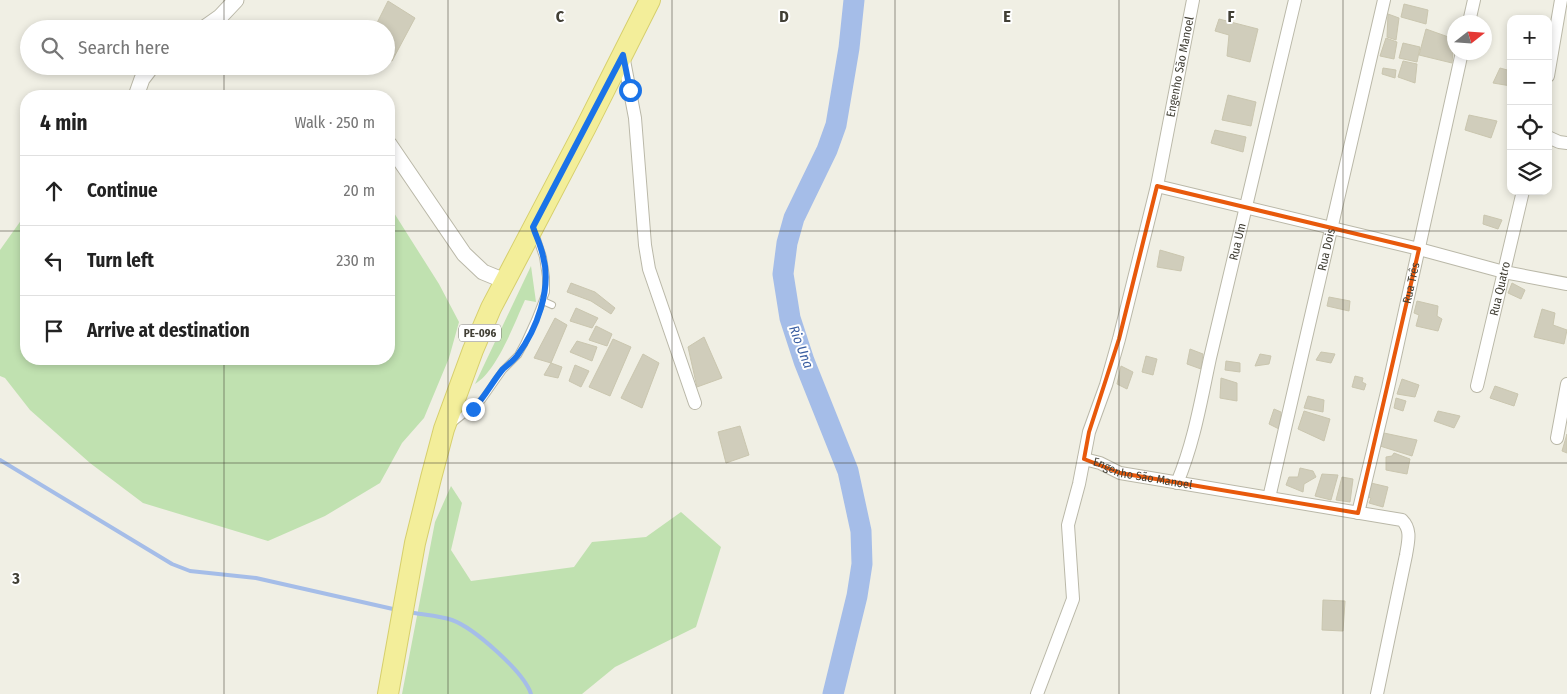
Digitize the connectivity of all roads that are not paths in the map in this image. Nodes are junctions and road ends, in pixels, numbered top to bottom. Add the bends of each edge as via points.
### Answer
1 (236, 0) edge
2 (650, 0) edge
3 (1193, 0) edge
4 (1295, 0) edge
5 (1384, 0) edge
6 (1474, 0) edge
7 (1561, 0) edge
8 (1471, 15) edge
9 (216, 20) edge
10 (623, 55) junction
11 (1460, 60) edge
12 (1551, 60) edge
13 (145, 75) edge
14 (138, 90) edge
15 (1552, 139) edge
16 (1567, 143) edge
17 (395, 153) edge
18 (1157, 186) junction
19 (1522, 195) edge
20 (1246, 208) junction
21 (533, 227) junction
22 (1331, 228) junction
23 (1419, 249) junction
24 (1504, 272) junction
25 (505, 280) junction
26 (1567, 284) edge
27 (543, 301) junction
28 (552, 305) dead end
29 (1567, 384) edge
30 (1477, 386) dead end
31 (695, 403) dead end
32 (444, 429) junction
33 (1557, 438) dead end
34 (1084, 459) junction
35 (1177, 482) junction
36 (1269, 498) junction
37 (1358, 513) junction
38 (388, 694) edge
39 (1037, 694) edge
40 (1376, 694) edge

1 - 9 street
2 - 10 main road, PE-096
3 - 18 street, Engenho São Manoel
4 - 20 street, Rua Um
5 - 22 street, Rua Dois
6 - 8 street
7 - 12 street
10 - 21 main road, PE-096
10 - 31 street via 635,118 649,269
11 - 23 street, Rua Três
13 - 14 street
15 - 16 street
17 - 25 street via 464,254 484,272
18 - 20 street
18 - 34 street, Engenho São Manoel via 1119,339 1089,432
19 - 24 street, Rua Quatro
20 - 22 street
20 - 35 street, Rua Um via 1187,460
21 - 25 main road, PE-096
21 - 27 lane via 544,257 546,292
22 - 23 street
22 - 36 street, Rua Dois
23 - 24 street
23 - 37 street, Rua Três
24 - 26 street
24 - 30 street, Rua Quatro
25 - 32 main road, PE-096 via 473,350
27 - 28 lane
27 - 32 lane via 518,355 482,400
29 - 33 street
32 - 38 main road, PE-096 via 415,543
34 - 35 street, Engenho São Manoel via 1120,472
34 - 39 street via 1068,525 1073,599
35 - 36 street, Engenho São Manoel
36 - 37 street, Engenho São Manoel
37 - 40 street, Engenho São Manoel via 1402,520 1409,534

